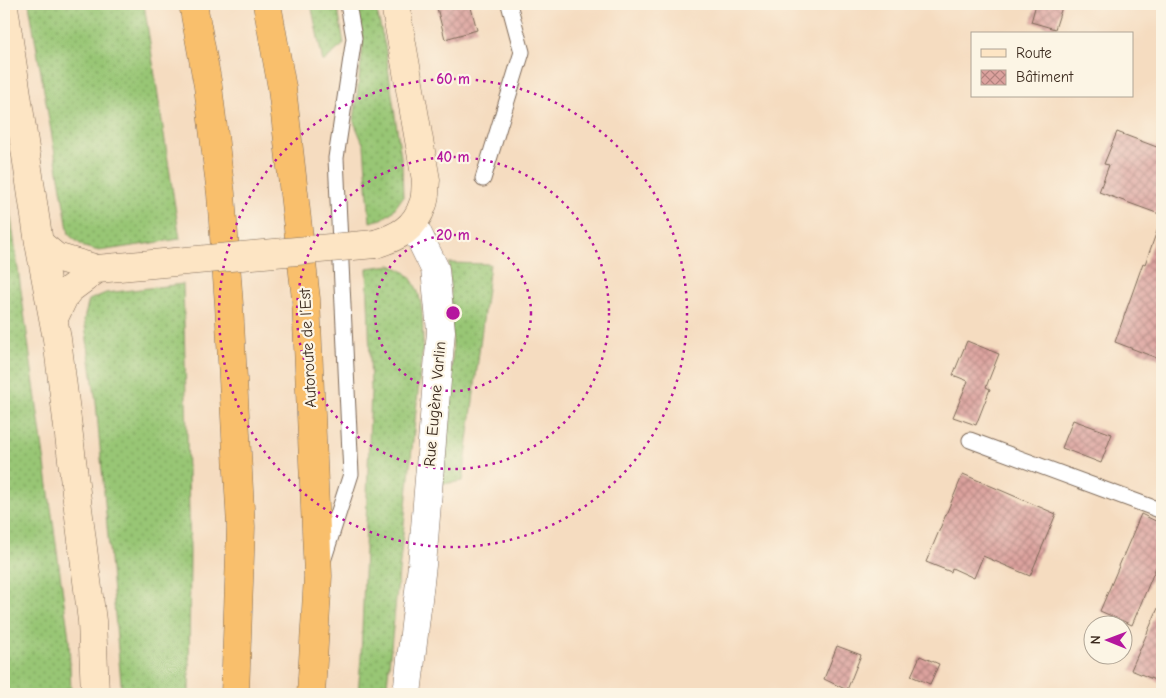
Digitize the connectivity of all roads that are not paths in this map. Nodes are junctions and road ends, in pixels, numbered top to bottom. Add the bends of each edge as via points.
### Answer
1 (193, 4) edge
2 (267, 4) edge
3 (348, 4) edge
4 (395, 4) edge
5 (509, 4) edge
6 (4, 7) edge
7 (483, 178) dead end
8 (413, 224) junction
9 (39, 243) junction
10 (97, 269) junction
11 (54, 318) junction
12 (970, 440) dead end
13 (1162, 511) edge
14 (318, 576) junction
15 (95, 694) edge
16 (236, 694) edge
17 (311, 694) edge
18 (407, 694) edge

1 - 16 highway via 208,86 221,194 229,305 241,527
2 - 14 highway, Autoroute de l’Est via 282,88 306,299
3 - 14 lane via 354,38 336,158 351,474
4 - 8 main road via 426,180 424,203
5 - 7 lane via 522,52
6 - 9 main road
8 - 10 main road, bridge via 396,238 375,244
8 - 18 street, Rue Eugène Varlin via 435,269 441,330 422,565
9 - 10 main road via 56,257
9 - 11 main road
10 - 11 main road via 70,289
11 - 15 main road via 92,621
12 - 13 lane
14 - 17 highway, Autoroute de l’Est

